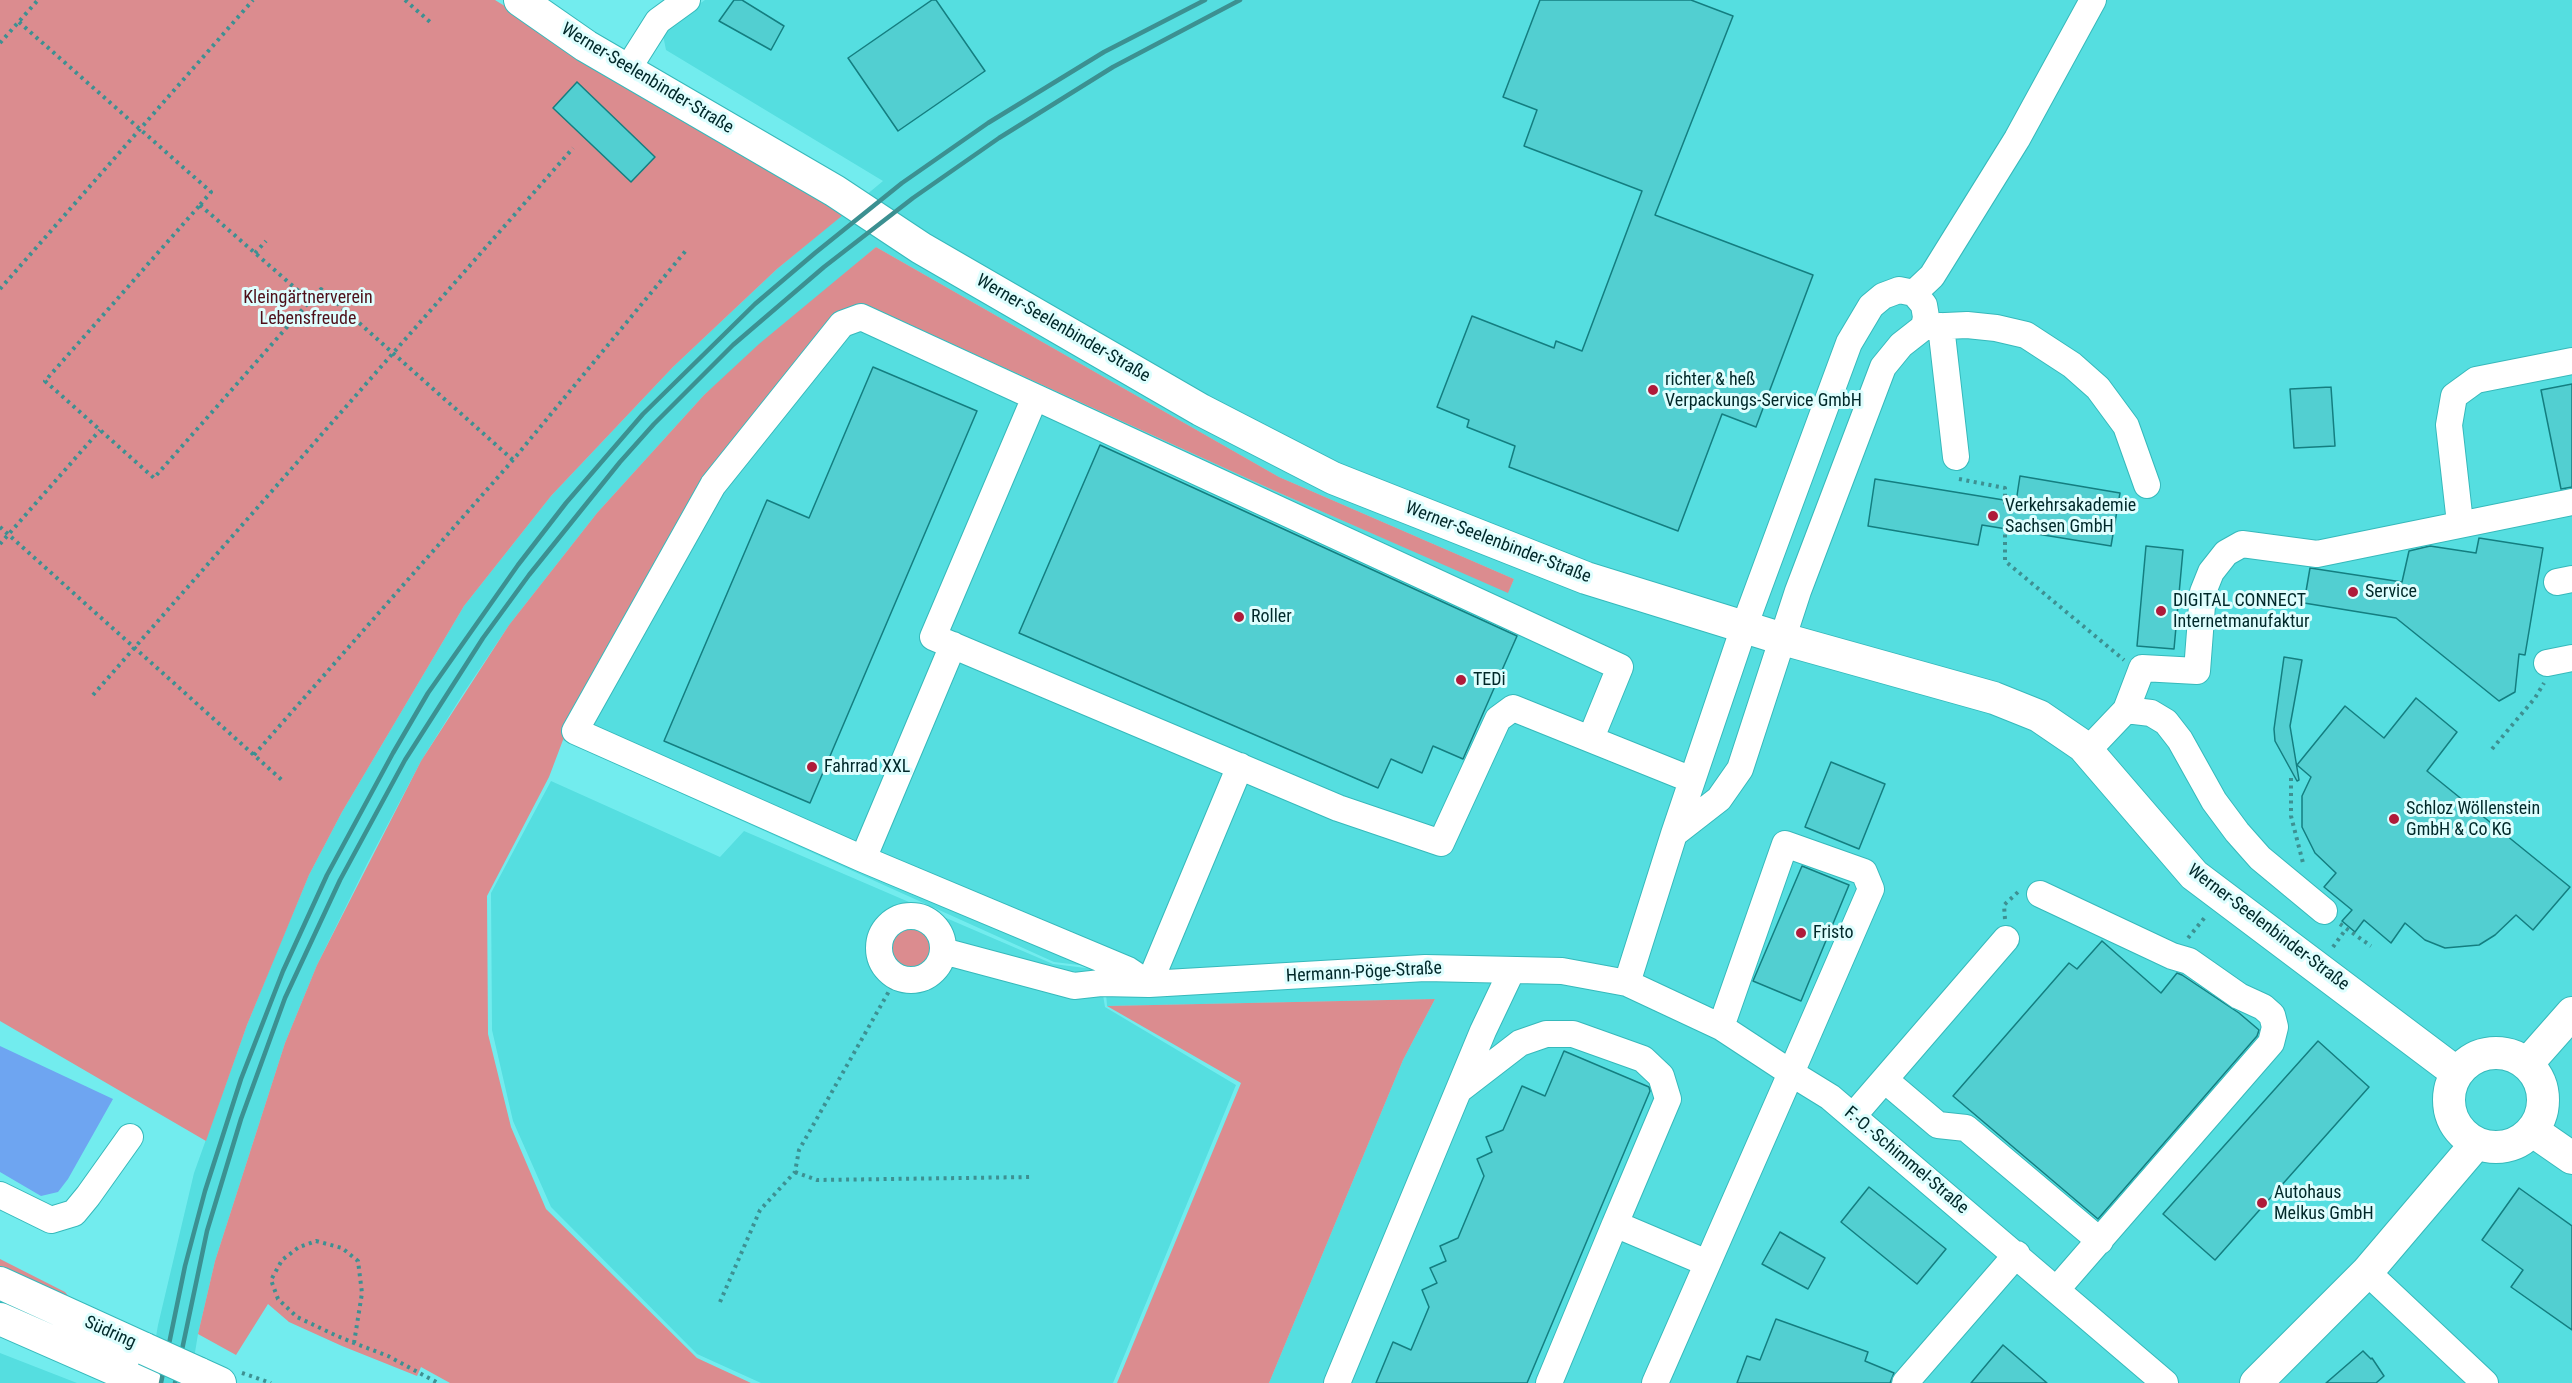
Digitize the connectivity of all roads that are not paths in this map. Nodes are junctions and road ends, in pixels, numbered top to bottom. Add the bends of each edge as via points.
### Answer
1 (520, 0) edge
2 (687, 0) edge
3 (2093, 0) edge
4 (627, 70) junction
5 (1914, 293) junction
6 (1933, 326) junction
7 (2572, 361) edge
8 (1035, 397) junction
9 (1956, 457) road end
10 (2147, 485) dead end
11 (2572, 502) edge
12 (2460, 524) junction
13 (1776, 541) junction
14 (1798, 591) junction
15 (1744, 627) junction
16 (1783, 639) junction
17 (953, 645) junction
18 (2572, 658) edge
19 (2545, 673) road end
20 (2126, 710) junction
21 (1592, 738) junction
22 (2087, 751) junction
23 (1240, 766) junction
24 (1692, 780) junction
25 (1674, 834) junction
26 (863, 858) junction
27 (2040, 894) road end
28 (2324, 911) dead end
29 (2006, 939) road end
30 (943, 951) junction
31 (1512, 970) junction
32 (1102, 971) junction
33 (1628, 983) junction
34 (1149, 984) junction
35 (2572, 1013) edge
36 (1720, 1027) junction
37 (2527, 1064) junction
38 (1791, 1073) junction
39 (2457, 1073) junction
40 (1884, 1080) junction
41 (1462, 1081) junction
42 (1853, 1116) junction
43 (2533, 1131) junction
44 (130, 1137) dead end
45 (2476, 1144) junction
46 (2572, 1158) edge
47 (0, 1195) edge
48 (1615, 1224) junction
49 (2100, 1241) junction
50 (2017, 1254) junction
51 (1707, 1263) junction
52 (2367, 1272) junction
53 (0, 1283) edge
54 (2057, 1289) junction
55 (0, 1319) edge
56 (209, 1378) edge
57 (143, 1381) edge
58 (1337, 1383) edge
59 (1549, 1383) edge
60 (1655, 1383) edge
61 (1905, 1383) edge
62 (2165, 1383) edge
63 (2256, 1383) edge
64 (2486, 1383) edge

1 - 4 main road, Werner-Seelenbinder-Straße
2 - 4 street via 658,21
3 - 5 street via 2018,139 1932,276
4 - 15 main road, Werner-Seelenbinder-Straße via 835,191 921,248 1201,410 1333,478 1586,578
5 - 6 street
5 - 13 street via 1899,290 1883,296 1859,322
6 - 9 street
6 - 10 street via 1996,328 2026,335 2072,365 2098,388 2126,426
6 - 14 street via 1901,345 1883,366
7 - 12 street via 2476,380 2454,396 2449,425
8 - 17 street via 933,637
8 - 21 street via 1620,667
8 - 26 street via 861,317 842,324 713,485 575,731
11 - 12 street
12 - 20 street via 2317,554 2242,544 2226,554 2211,572 2203,592 2197,671 2142,668
13 - 14 street
13 - 15 street
14 - 16 street
15 - 16 main road, Werner-Seelenbinder-Straße
15 - 24 street
16 - 22 main road, Werner-Seelenbinder-Straße via 1994,698 2039,716
16 - 25 street via 1740,769 1719,799
17 - 23 street
17 - 26 street
18 - 19 street
20 - 22 street
20 - 28 street via 2151,712 2166,722 2237,832 2260,858
21 - 23 street via 1514,708 1498,719 1441,843 1338,808
21 - 24 street
22 - 39 main road, Werner-Seelenbinder-Straße via 2194,875
23 - 34 street
24 - 25 street
25 - 33 street
26 - 32 street
27 - 49 street via 2189,961 2239,996 2263,1007 2275,1028 2271,1043
29 - 40 street
30 - 30 street via 938,930 931,922 910,915 890,923 879,941 882,962 897,977 927,976
30 - 32 street, Hermann-Pöge-Straße via 1074,986
31 - 33 street, Hermann-Pöge-Straße via 1562,971
31 - 34 street, Hermann-Pöge-Straße via 1425,968
31 - 41 street
32 - 34 street, Hermann-Pöge-Straße
33 - 36 street, Hermann-Pöge-Straße
35 - 37 main road
36 - 38 street, Hermann-Pöge-Straße
36 - 38 street via 1785,844 1864,872 1871,889
37 - 39 main road via 2513,1056 2482,1055
37 - 43 main road via 2543,1089 2541,1118
38 - 42 street, F.-O.-Schimmel-Straße
38 - 51 street
39 - 45 main road via 2450,1088 2451,1113 2462,1134
40 - 42 street
40 - 49 street via 1938,1125 1966,1128
41 - 48 street via 1520,1043 1546,1034 1572,1034 1643,1059 1661,1076 1668,1099
41 - 58 street
42 - 50 street, F.-O.-Schimmel-Straße
43 - 45 main road via 2507,1147
43 - 46 main road
44 - 47 street via 74,1213 51,1220
45 - 52 main road
48 - 51 street
48 - 59 street
49 - 54 street
50 - 54 street, F.-O.-Schimmel-Straße
50 - 61 street
51 - 60 street
52 - 63 main road
52 - 64 street
53 - 56 main road, Südring, bridge
54 - 62 street, F.-O.-Schimmel-Straße
55 - 57 main road, Südring

